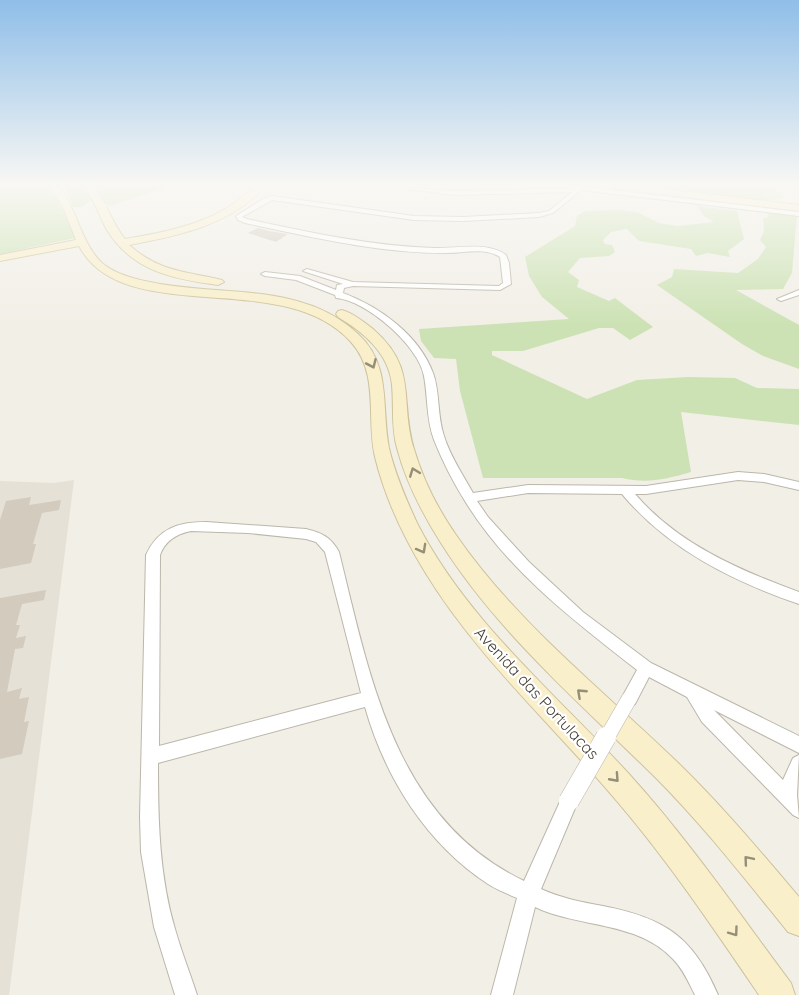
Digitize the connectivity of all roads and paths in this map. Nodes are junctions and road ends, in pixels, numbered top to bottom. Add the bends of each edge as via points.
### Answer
1 (82, 232) edge
2 (113, 232) edge
3 (170, 232) edge
4 (304, 232) edge
5 (83, 242) junction
6 (120, 243) junction
7 (0, 258) edge
8 (152, 267) junction
9 (307, 271) dead end
10 (263, 280) junction
11 (130, 281) junction
12 (353, 284) junction
13 (799, 292) edge
14 (239, 294) junction
15 (339, 296) junction
16 (781, 299) dead end
17 (799, 486) edge
18 (626, 491) junction
19 (469, 498) junction
20 (799, 597) edge
21 (646, 668) junction
22 (694, 694) junction
23 (368, 699) junction
24 (799, 745) edge
25 (150, 757) junction
26 (799, 764) edge
27 (794, 803) edge
28 (528, 895) junction
29 (799, 921) edge
30 (186, 995) edge
31 (502, 995) edge
32 (707, 995) edge
33 (779, 995) edge

1 - 5 street, Avenida das Portulacas
2 - 6 street, Avenida das Portulacas
3 - 6 street
4 - 12 street via 423,250 490,251 505,257 507,284 500,288
5 - 7 street
5 - 11 street, Avenida das Portulacas via 98,266
6 - 8 street, Avenida das Portulacas
8 - 10 street, Avenida das Portulacas via 195,279
8 - 11 street via 153,276
9 - 12 street
10 - 14 street via 242,288
10 - 15 street via 297,278
29 -> 10 street, Avenida das Portulacas via 694,799 550,664 500,610 462,560 433,514 414,472 398,418 398,378 381,346 355,322 330,307
11 - 14 street, Avenida das Portulacas via 174,290
12 - 15 street via 340,287
13 - 16 street
14 -> 33 street, Avenida das Portulacas via 315,311 341,326 362,346 378,380 378,429 392,486 440,579 502,660 652,822
15 - 19 street via 360,302 378,314 418,353 429,374 439,439
17 - 18 street via 738,476 664,489
18 - 19 street via 528,489
18 - 20 street via 668,534 734,570
19 - 21 street via 503,543 549,591
21 - 22 street
21 - 28 street, bridge via 569,801
22 - 24 street
22 - 27 street via 708,716
23 - 25 street
23 - 25 street via 332,552 324,541 306,534 191,525 164,538 153,555
23 - 28 street via 392,761 418,805 477,864
25 - 30 street via 149,817 156,889
26 - 27 street via 791,782
28 - 31 street
28 - 32 street via 575,912 654,930 681,952

